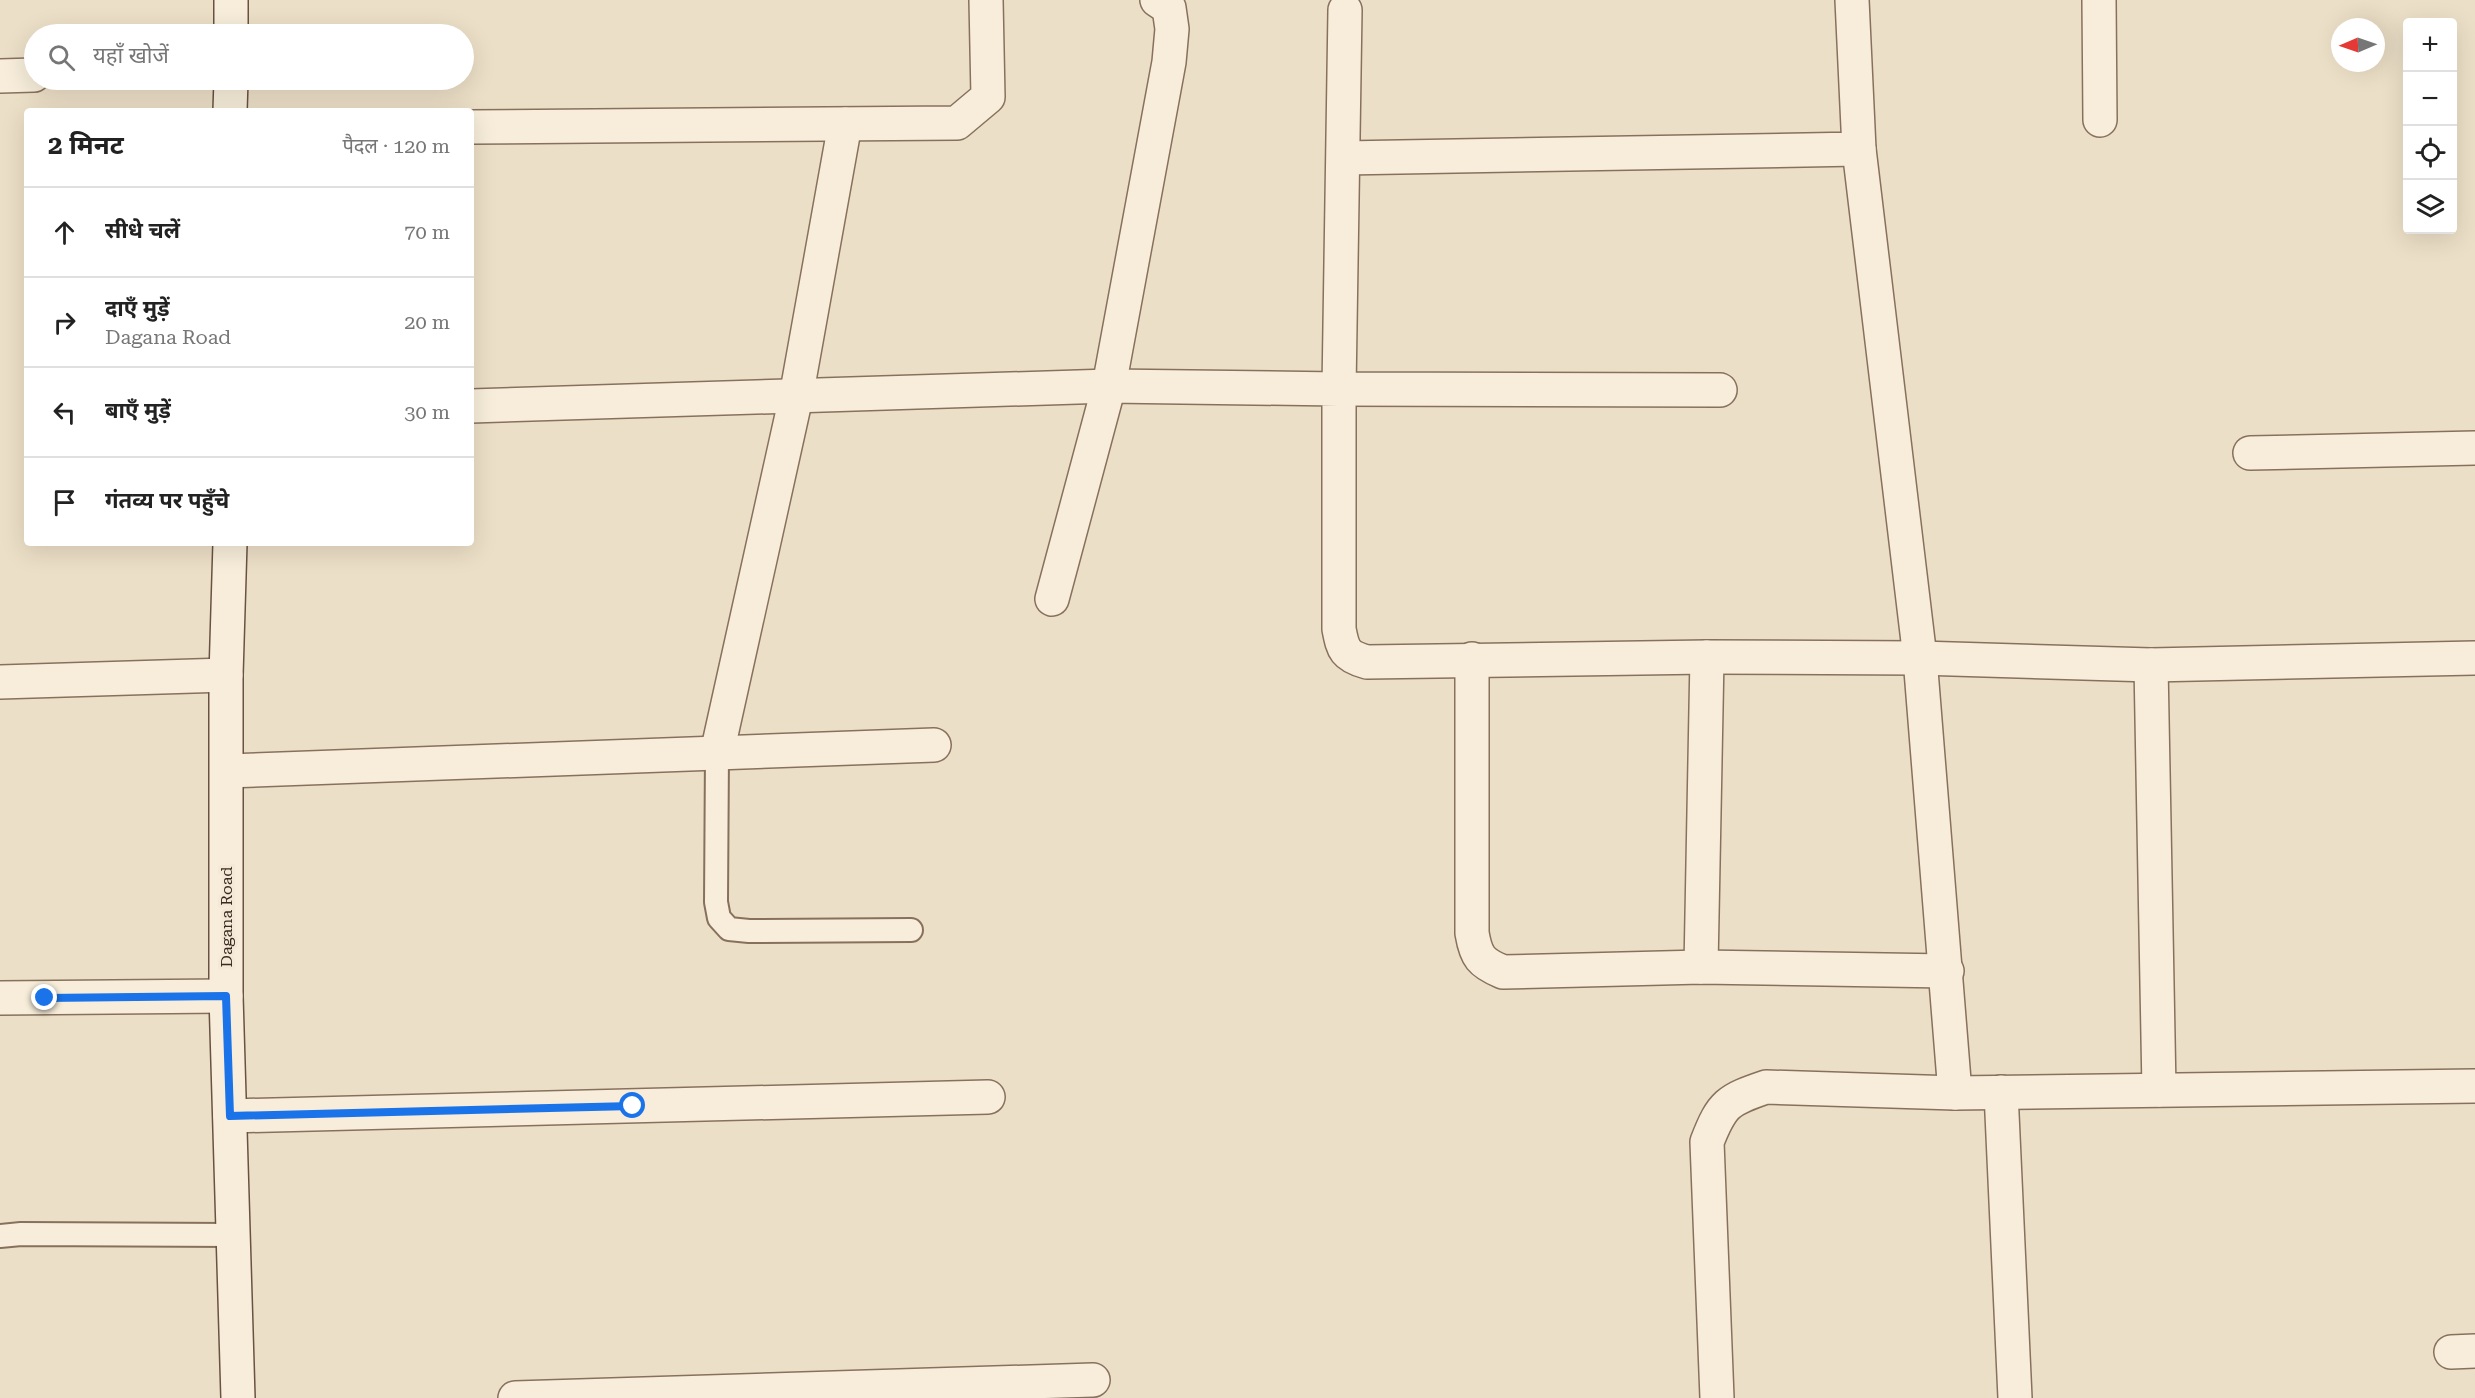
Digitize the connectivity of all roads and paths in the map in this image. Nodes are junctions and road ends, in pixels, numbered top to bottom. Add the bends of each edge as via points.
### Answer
1 (231, 0) edge
2 (986, 0) edge
3 (1157, 0) edge
4 (1852, 0) edge
5 (2099, 0) edge
6 (1345, 10) dead end
7 (231, 24) edge
8 (24, 75) edge
9 (0, 76) edge
10 (231, 90) edge
11 (230, 108) edge
12 (2100, 120) dead end
13 (845, 124) junction
14 (474, 127) edge
15 (1859, 149) junction
16 (1344, 158) junction
17 (1109, 386) junction
18 (1340, 389) junction
19 (1719, 390) dead end
20 (796, 397) junction
21 (474, 406) edge
22 (2475, 448) edge
23 (2250, 453) dead end
24 (230, 546) edge
25 (1052, 599) dead end
26 (1707, 657) junction
27 (1920, 658) junction
28 (2475, 658) edge
29 (1472, 659) junction
30 (2151, 665) junction
31 (226, 675) junction
32 (0, 682) edge
33 (934, 745) dead end
34 (717, 753) junction
35 (227, 771) junction
36 (911, 930) dead end
37 (1701, 967) junction
38 (1947, 971) junction
39 (226, 996) junction
40 (0, 998) edge
41 (2475, 1086) edge
42 (2159, 1090) junction
43 (2001, 1092) junction
44 (1955, 1093) junction
45 (988, 1097) dead end
46 (230, 1116) junction
47 (234, 1235) junction
48 (0, 1236) edge
49 (1093, 1380) dead end
50 (237, 1398) edge
51 (515, 1398) edge
52 (1717, 1398) edge
53 (2015, 1398) edge

1 - 7 street
2 - 13 street via 987,97 957,123
3 - 17 street via 1169,8 1169,62
4 - 15 street
5 - 12 street
6 - 16 street
8 - 9 street
10 - 11 street
13 - 14 street
13 - 20 street
15 - 16 street
15 - 27 street
16 - 18 street
17 - 18 street
17 - 20 street
17 - 25 street
18 - 19 street
18 - 29 street via 1342,646 1352,658 1367,662
20 - 21 street
20 - 34 street
22 - 23 street
24 - 31 street, Dagana Road
26 - 27 street
26 - 29 street
26 - 37 street
27 - 30 street
27 - 38 street
28 - 30 street
29 - 37 street via 1472,933 1474,947 1485,965 1503,972
30 - 42 street
31 - 32 street
31 - 35 street, Dagana Road
33 - 34 street
34 - 35 street
34 - 36 lane via 716,902 719,918 729,929
35 - 39 street, Dagana Road
37 - 38 street
38 - 44 street
39 - 40 street
39 - 46 street, Dagana Road
41 - 42 street
42 - 43 street
43 - 44 street
43 - 53 street
44 - 52 street via 1766,1087 1737,1097 1719,1112 1707,1142
45 - 46 street
46 - 47 street, Dagana Road
47 - 48 lane
47 - 50 street, Dagana Road
49 - 51 street

